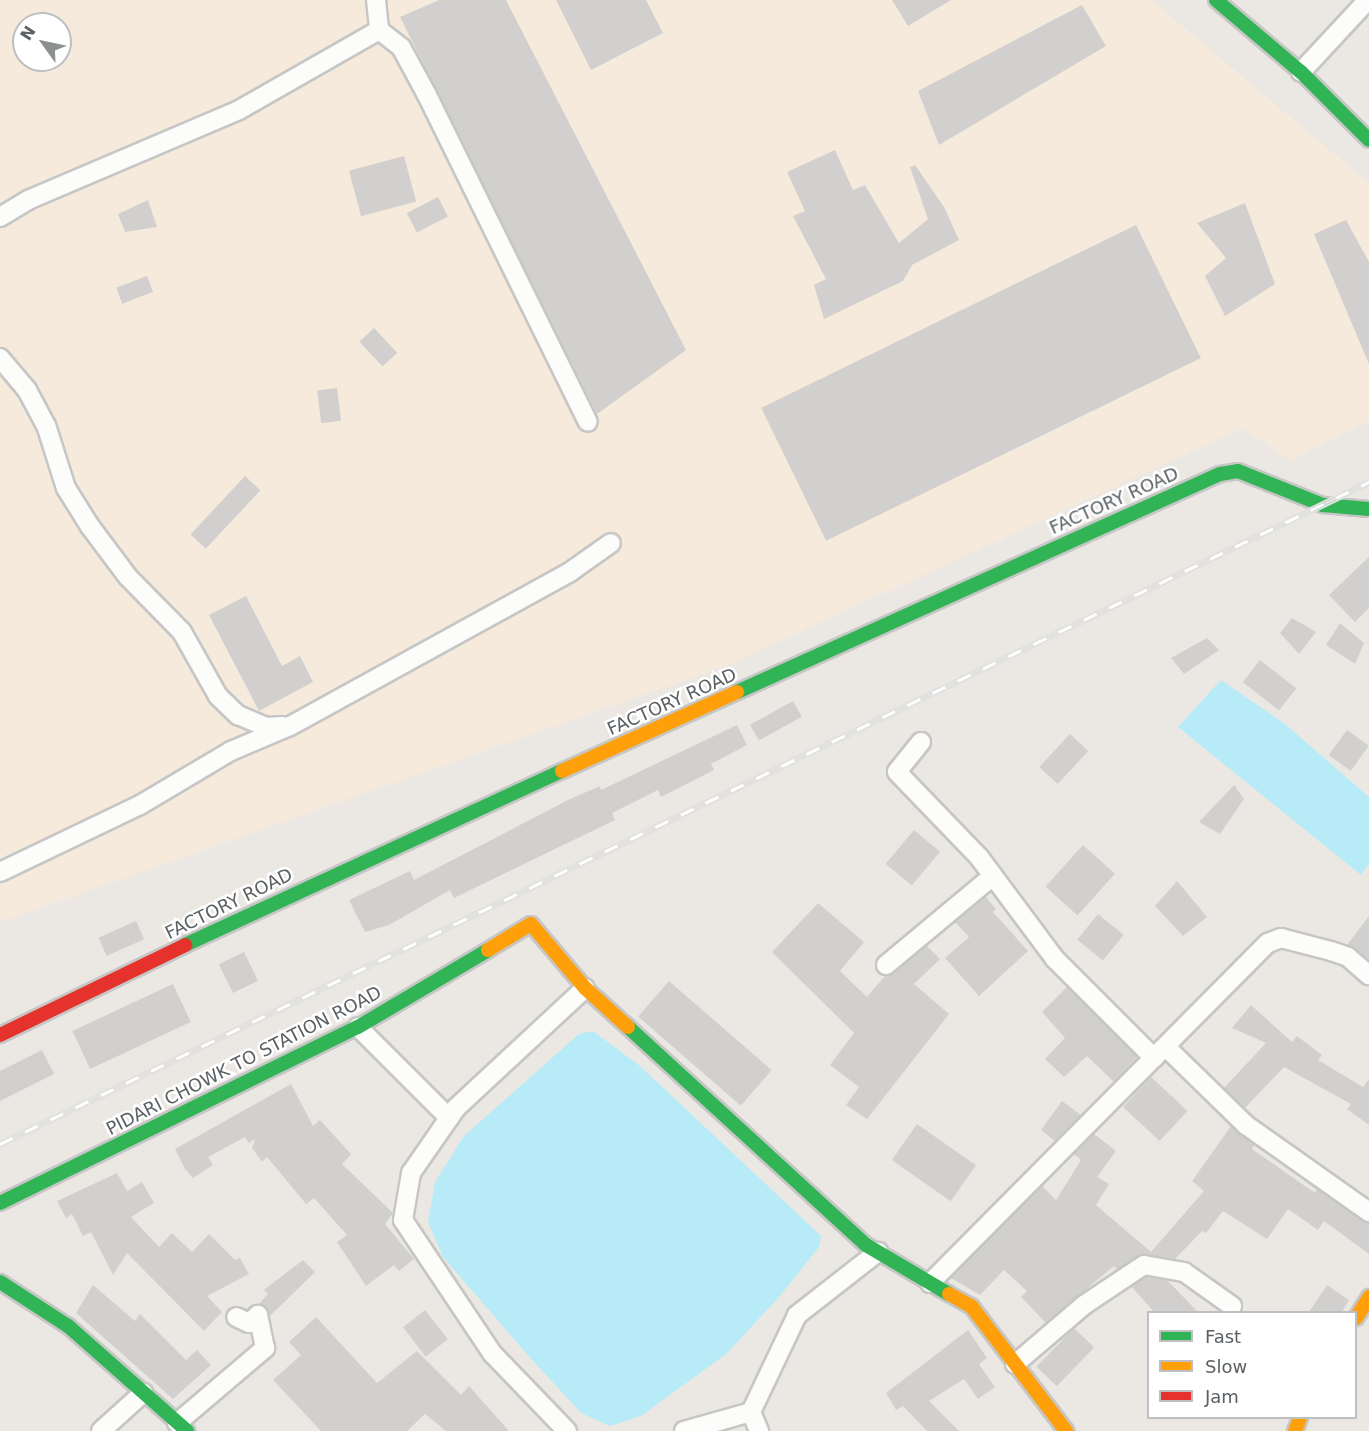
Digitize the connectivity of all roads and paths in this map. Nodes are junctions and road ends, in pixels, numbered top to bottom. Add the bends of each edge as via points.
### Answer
1 (376, 0) edge
2 (1216, 0) edge
3 (1368, 0) edge
4 (379, 30) junction
5 (1301, 72) junction
6 (1369, 140) edge
7 (0, 217) edge
8 (0, 358) edge
9 (588, 422) dead end
10 (1369, 509) edge
11 (611, 543) dead end
12 (290, 726) junction
13 (921, 742) dead end
14 (0, 872) edge
15 (993, 876) junction
16 (886, 965) dead end
17 (1369, 975) edge
18 (585, 988) junction
19 (358, 1028) junction
20 (0, 1035) edge
21 (1160, 1052) junction
22 (449, 1118) junction
23 (0, 1203) edge
24 (1369, 1212) edge
25 (878, 1252) junction
26 (0, 1282) edge
27 (930, 1283) junction
28 (1369, 1297) edge
29 (1232, 1306) dead end
30 (1357, 1316) edge
31 (236, 1317) dead end
32 (1015, 1364) junction
33 (143, 1393) junction
34 (751, 1412) junction
35 (182, 1427) edge
36 (101, 1431) edge
37 (567, 1431) edge
38 (684, 1431) edge
39 (759, 1431) edge
40 (1066, 1431) edge

1 - 4 street
2 - 5 main road
3 - 5 street
4 - 7 street via 239,110 28,200
4 - 9 street via 401,47 427,95
5 - 6 main road
8 - 12 street via 27,390 46,425 66,488 89,525 129,577 182,632 218,696 238,715 266,727
10 - 20 main road, FACTORY ROAD via 1323,505 1238,471 1220,474 314,883
11 - 12 street via 570,572
12 - 14 street via 231,751 140,805
13 - 15 street via 897,772
15 - 16 street
15 - 21 street via 1055,959
17 - 21 street via 1348,957 1281,938 1268,943
18 - 19 main road, PIDARI CHOWK TO STATION ROAD via 531,924
18 - 22 street
18 - 25 main road
19 - 22 street
19 - 23 main road, PIDARI CHOWK TO STATION ROAD
21 - 24 street via 1246,1125
21 - 27 street
22 - 37 street via 411,1173 403,1220 492,1353
25 - 27 main road
25 - 34 street via 796,1315
26 - 33 main road via 68,1326
27 - 32 main road via 972,1307
28 - 30 main road
29 - 32 street via 1184,1272 1144,1265 1084,1305
31 - 35 street via 249,1323 258,1315 265,1348
32 - 40 main road
33 - 35 main road
33 - 36 street
34 - 38 street
34 - 39 street

